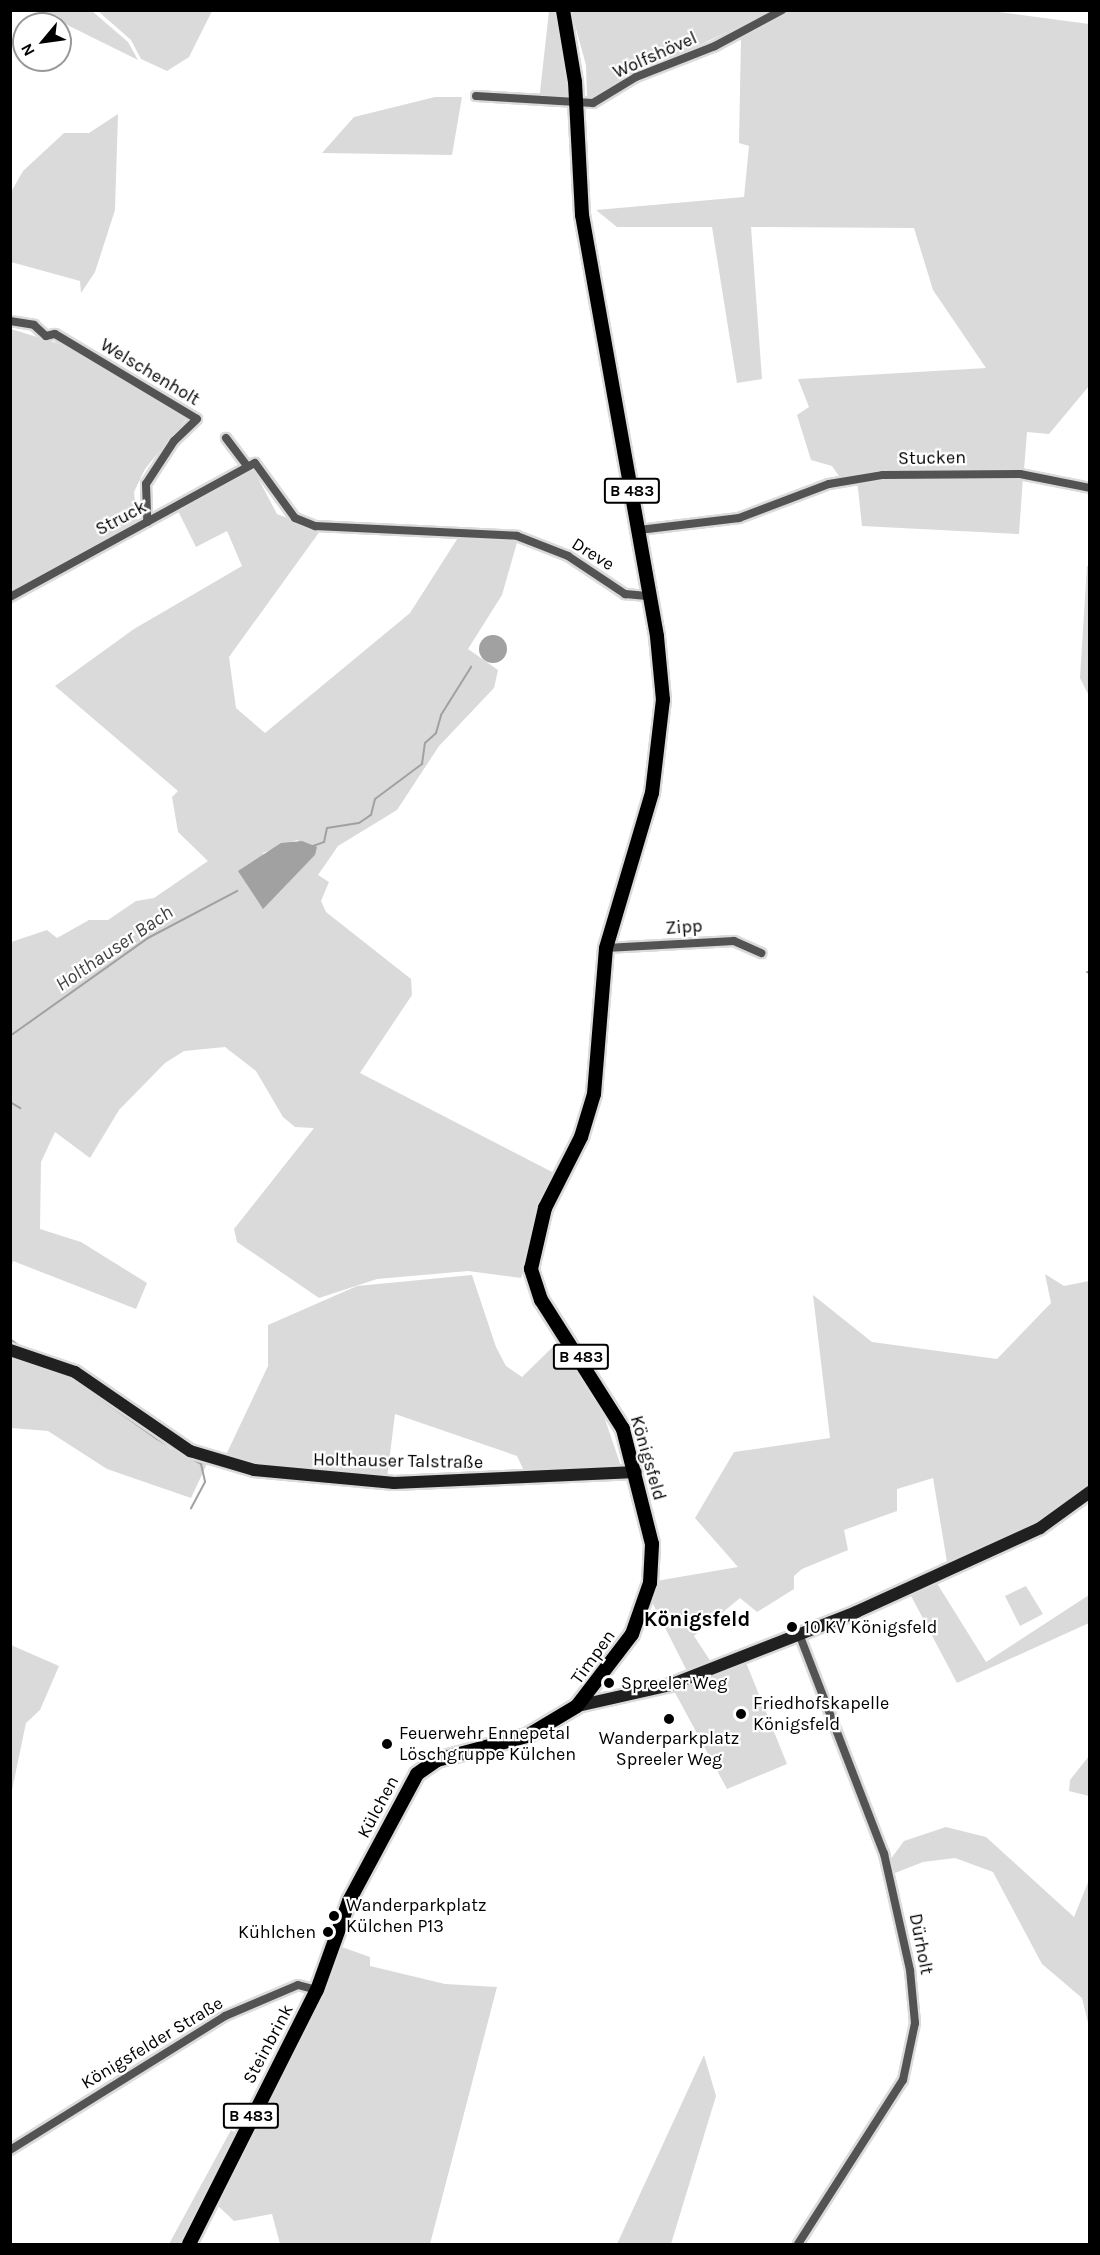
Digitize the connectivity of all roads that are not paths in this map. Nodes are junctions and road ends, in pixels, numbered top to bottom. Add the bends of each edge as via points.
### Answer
1 (563, 10) edge
2 (782, 10) edge
3 (476, 96) dead end
4 (576, 104) junction
5 (10, 321) edge
6 (226, 438) dead end
7 (247, 466) junction
8 (1089, 488) edge
9 (147, 522) junction
10 (639, 530) junction
11 (650, 596) junction
12 (10, 597) edge
13 (606, 948) junction
14 (761, 953) dead end
15 (10, 1350) edge
16 (636, 1472) junction
17 (1089, 1492) edge
18 (647, 1596) joint
19 (799, 1634) junction
20 (577, 1706) junction
21 (550, 1725) joint
22 (317, 1990) junction
23 (10, 2150) edge
24 (189, 2244) edge
25 (798, 2244) edge

1 - 4 main road, B 483
2 - 4 street, Wolfshövel via 740,34 636,77 593,103
3 - 4 street, Wolfshövel
4 - 10 main road, B 483 via 582,215
5 - 9 street, Welschenholt via 34,325 46,336 55,334 197,419 174,441 146,484
6 - 7 street
7 - 9 street, Struck
7 - 11 street, Dreve via 255,463 264,469 287,510 315,526 518,536 568,556 625,594
8 - 10 street, Stucken via 1020,474 883,475 829,484 739,518
9 - 12 street, Struck
10 - 11 main road, B 483
11 - 13 main road, B 483 via 662,670 661,741 652,793
13 - 14 street, Zipp via 734,941
13 - 16 main road, Königsfeld / B 483 via 597,1078 586,1125 545,1208 531,1269 542,1300 609,1400
15 - 16 street, Holthauser Talstraße via 75,1372 190,1451 254,1470 394,1483
16 - 18 main road, Königsfeld / B 483 via 652,1544
17 - 19 street via 1040,1528
18 - 20 main road, Timpen / B 483 via 613,1666
19 - 20 street via 670,1685
19 - 25 street, Dürholt via 884,1854 910,1970 915,2023 903,2080
20 - 21 main road, Timpen / B 483
21 - 22 main road, Külchen / B 483 via 426,1764 408,1787 349,1901
22 - 23 street, Königsfelder Straße via 298,1985 225,2016
22 - 24 main road, Steinbrink / B 483

